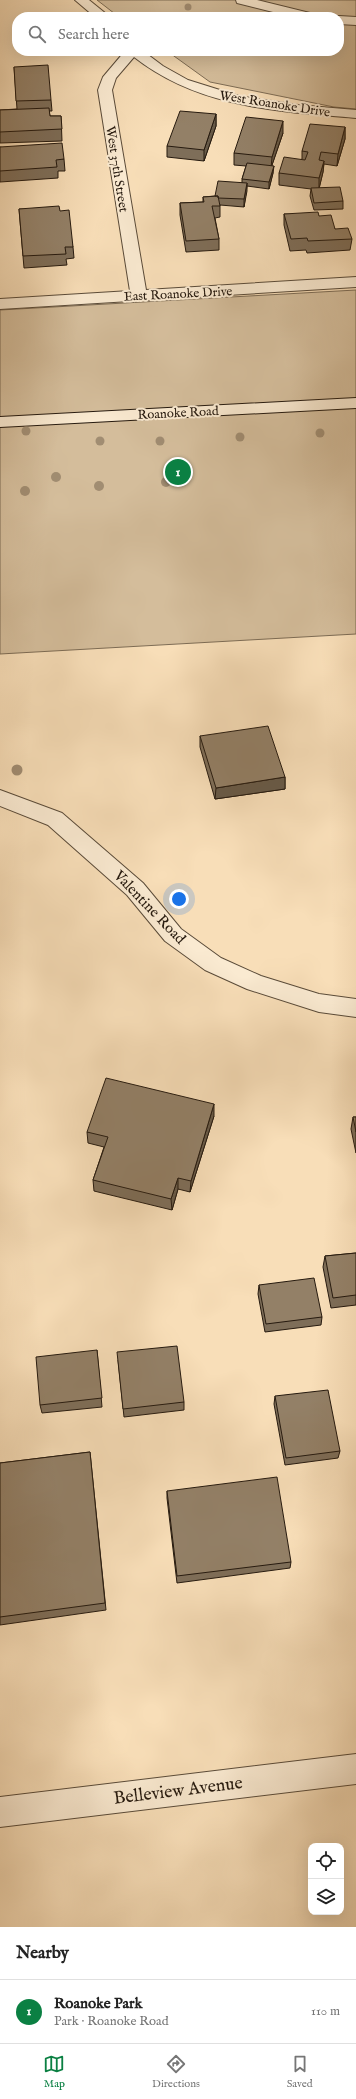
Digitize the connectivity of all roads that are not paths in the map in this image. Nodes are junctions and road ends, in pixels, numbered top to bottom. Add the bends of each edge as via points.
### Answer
1 (81, 0) edge
2 (242, 0) edge
3 (97, 12) edge
4 (289, 12) edge
5 (344, 20) edge
6 (356, 21) edge
7 (129, 56) edge
8 (139, 56) edge
9 (356, 114) edge
10 (356, 282) edge
11 (139, 296) junction
12 (0, 304) edge
13 (356, 403) edge
14 (0, 422) edge
15 (0, 798) edge
16 (356, 1008) edge
17 (356, 1769) edge
18 (0, 1812) edge

1 - 3 street
2 - 4 street
5 - 6 street
7 - 11 street, West 37th Street via 110,77 105,90
8 - 9 street, West Roanoke Drive via 171,79 235,99
10 - 11 street, East Roanoke Drive
11 - 12 street, East Roanoke Drive
13 - 14 street, Roanoke Road
15 - 16 street, Valentine Road via 55,819 135,889 173,935 213,964 255,984 319,1003
17 - 18 street, Belleview Avenue

